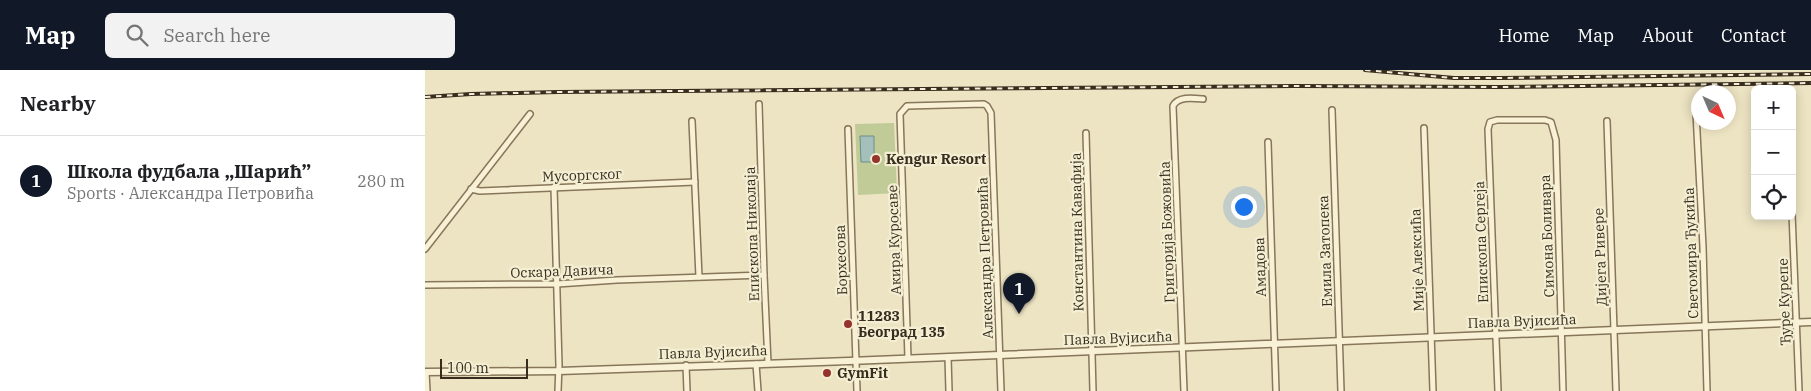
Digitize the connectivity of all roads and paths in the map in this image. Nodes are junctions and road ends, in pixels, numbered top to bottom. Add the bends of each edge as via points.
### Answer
1 (1203, 98) dead end
2 (759, 104) dead end
3 (1332, 110) dead end
4 (530, 114) dead end
5 (692, 121) dead end
6 (1607, 121) dead end
7 (1490, 122) joint
8 (991, 123) joint
9 (1424, 128) dead end
10 (848, 129) dead end
11 (1696, 130) edge
12 (1086, 133) dead end
13 (1268, 142) dead end
14 (695, 182) junction
15 (554, 187) junction
16 (471, 189) junction
17 (1792, 220) edge
18 (425, 249) edge
19 (764, 275) junction
20 (699, 277) junction
21 (557, 284) junction
22 (425, 285) edge
23 (1811, 322) edge
24 (1796, 323) junction
25 (1705, 327) junction
26 (1614, 330) junction
27 (1561, 332) junction
28 (1496, 335) junction
29 (1431, 338) junction
30 (1339, 341) junction
31 (1274, 344) junction
32 (1182, 348) junction
33 (1091, 351) junction
34 (999, 354) junction
35 (948, 357) junction
36 (908, 358) junction
37 (855, 360) junction
38 (768, 363) junction
39 (756, 364) junction
40 (686, 365) junction
41 (559, 371) junction
42 (426, 372) edge
43 (427, 391) edge
44 (559, 391) edge
45 (687, 391) edge
46 (758, 391) edge
47 (857, 391) edge
48 (949, 391) edge
49 (1001, 391) edge
50 (1093, 391) edge
51 (1184, 391) edge
52 (1276, 391) edge
53 (1341, 391) edge
54 (1433, 391) edge
55 (1498, 391) edge
56 (1563, 391) edge
57 (1616, 391) edge
58 (1707, 391) edge
59 (1799, 391) edge

1 - 32 street, Григорија Божовића via 1179,100 1173,106
2 - 19 street, Епископа Николаја
3 - 30 street, Емила Затопека
4 - 16 street
5 - 14 street
6 - 26 street, Дијега Ривере
7 - 27 street, Симона Боливара via 1549,121 1553,124
7 - 28 street, Епископа Сергеја
8 - 34 street, Александра Петровића
8 - 36 street, Акира Куросаве via 990,109 979,104 907,106 900,114
9 - 29 street, Мије Алексића
10 - 37 street, Борхесова
11 - 25 street, Светомира Ђукића
12 - 33 street, Константина Кавафија
13 - 31 street, Амадова
14 - 15 street, Мусоргског
14 - 20 street
15 - 16 street, Мусоргског via 480,192
15 - 21 street
16 - 18 street
17 - 24 street, Ђуре Курепе
19 - 20 street, Оскара Давича
19 - 38 street, Епископа Николаја
20 - 21 street, Оскара Давича
21 - 22 street, Оскара Давича
21 - 41 street
23 - 24 street, Павла Вујисића
24 - 25 street, Павла Вујисића
24 - 59 street, Ђуре Курепе
25 - 26 street, Павла Вујисића
25 - 58 street, Светомира Ђукића
26 - 27 street, Павла Вујисића
26 - 57 street, Дијега Ривере
27 - 28 street, Павла Вујисића
27 - 56 street, Симона Боливара
28 - 29 street, Павла Вујисића
28 - 55 street, Епископа Сергеја
29 - 30 street, Павла Вујисића
29 - 54 street, Мије Алексића
30 - 31 street, Павла Вујисића
30 - 53 street, Емила Затопека
31 - 32 street, Павла Вујисића
31 - 52 street, Амадова
32 - 33 street, Павла Вујисића
32 - 51 street, Григорија Божовића
33 - 34 street, Павла Вујисића
33 - 50 street, Константина Кавафија
34 - 35 street, Павла Вујисића
34 - 49 street, Александра Петровића
35 - 36 street, Павла Вујисића
35 - 48 street
36 - 37 street, Павла Вујисића
37 - 38 street, Павла Вујисића
37 - 47 street, Борхесова
38 - 39 street, Павла Вујисића
39 - 40 street, Павла Вујисића
39 - 46 street
40 - 41 street, Павла Вујисића
40 - 45 street
41 - 42 street, Павла Вујисића
41 - 44 street
42 - 43 street

